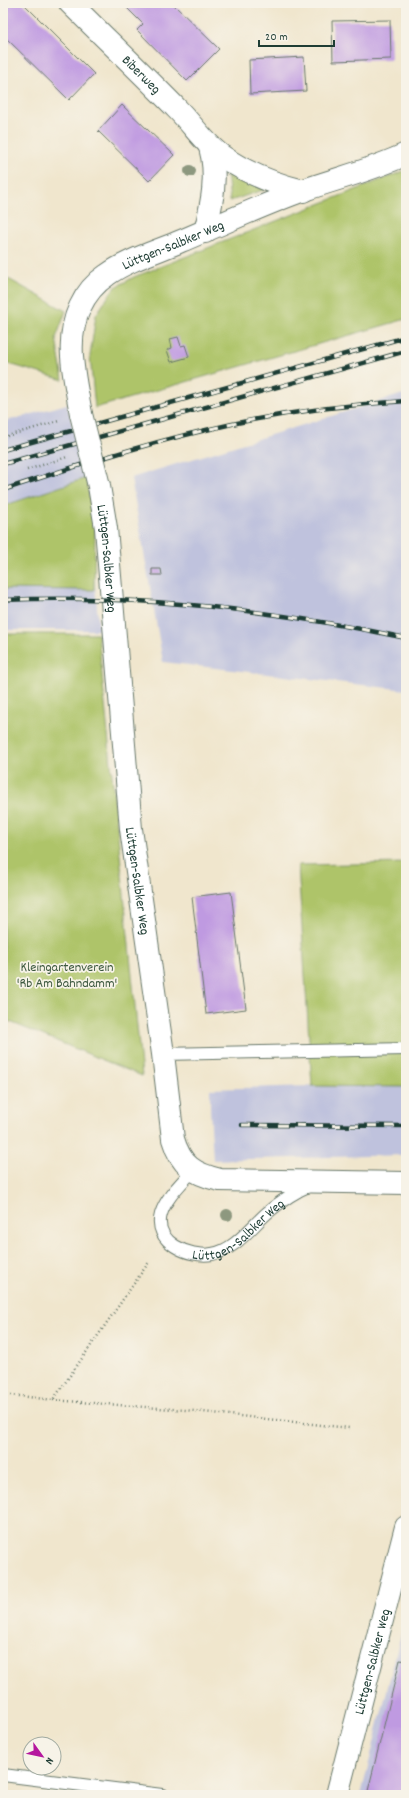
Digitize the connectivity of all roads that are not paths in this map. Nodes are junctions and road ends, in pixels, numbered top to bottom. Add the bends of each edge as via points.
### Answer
1 (70, 3) edge
2 (210, 147) junction
3 (406, 154) edge
4 (303, 191) junction
5 (204, 232) junction
6 (406, 1049) edge
7 (163, 1054) junction
8 (193, 1170) junction
9 (318, 1182) junction
10 (406, 1183) edge
11 (406, 1527) edge
12 (3, 1775) edge
13 (162, 1795) edge
14 (337, 1795) edge

1 - 2 street, Biberweg via 183,114
2 - 4 street, Biberweg via 244,168
2 - 5 street, Biberweg via 214,180
3 - 4 street, Lüttgen-Salbker Weg
4 - 5 street, Lüttgen-Salbker Weg
5 - 7 street, Lüttgen-Salbker Weg, bridge via 107,274 80,306 72,349 75,383 100,486 106,528 131,829
6 - 7 lane
7 - 8 street, Lüttgen-Salbker Weg via 172,1139 180,1156
8 - 9 street, Lüttgen-Salbker Weg via 220,1180
8 - 9 lane, Lüttgen-Salbker Weg via 166,1203 160,1216 163,1233 168,1240 175,1247 193,1254 220,1252 280,1203 299,1190
9 - 10 street, Lüttgen-Salbker Weg
11 - 14 street, Lüttgen-Salbker Weg
12 - 13 lane

